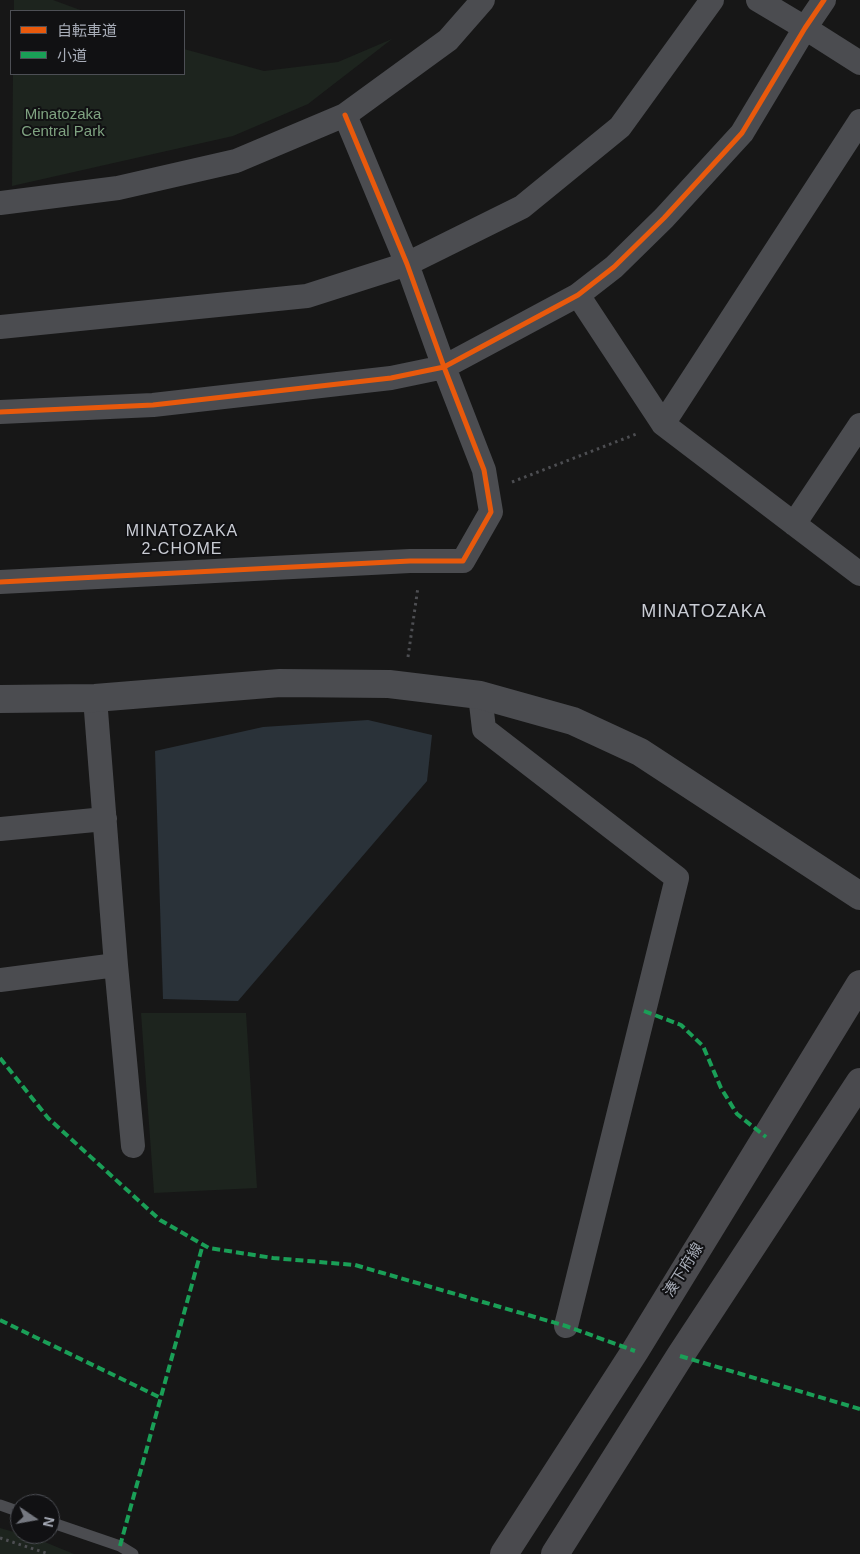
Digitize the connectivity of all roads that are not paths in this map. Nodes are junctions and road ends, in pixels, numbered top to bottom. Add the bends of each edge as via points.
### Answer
1 (483, 0) edge
2 (712, 0) edge
3 (758, 0) edge
4 (824, 0) edge
5 (806, 28) junction
6 (860, 63) edge
7 (345, 115) junction
8 (860, 121) edge
9 (0, 203) edge
10 (407, 264) junction
11 (578, 294) junction
12 (0, 328) edge
13 (444, 367) junction
14 (0, 412) edge
15 (663, 424) junction
16 (860, 425) edge
17 (794, 524) junction
18 (860, 574) edge
19 (0, 582) edge
20 (480, 695) junction
21 (95, 698) junction
22 (0, 699) edge
23 (105, 819) junction
24 (0, 829) edge
25 (860, 896) edge
26 (116, 966) junction
27 (0, 980) edge
28 (860, 984) edge
29 (860, 1082) edge
30 (134, 1146) dead end
31 (566, 1326) dead end
32 (60, 1525) edge
33 (132, 1554) edge
34 (504, 1554) edge
35 (555, 1554) edge

1 - 7 street via 448,40
2 - 10 street via 620,127 522,206
3 - 5 street
4 - 5 street
5 - 6 street
5 - 11 street via 742,133 664,218 614,267
7 - 9 street via 236,161 118,188
7 - 10 street
8 - 15 street
10 - 12 street via 307,296
10 - 13 street
11 - 13 street
11 - 15 street
13 - 14 street via 391,378 153,405
13 - 19 street via 484,470 491,512 463,560
15 - 17 street
16 - 17 street
17 - 18 street
20 - 21 street via 389,684 280,683
20 - 25 street via 573,721 640,752
20 - 31 street via 484,729 677,878
21 - 22 street
21 - 23 street
23 - 24 street
23 - 26 street
26 - 27 street
26 - 30 street
28 - 34 main road, 湊下府線 via 635,1351
29 - 35 main road
32 - 33 lane via 120,1546

